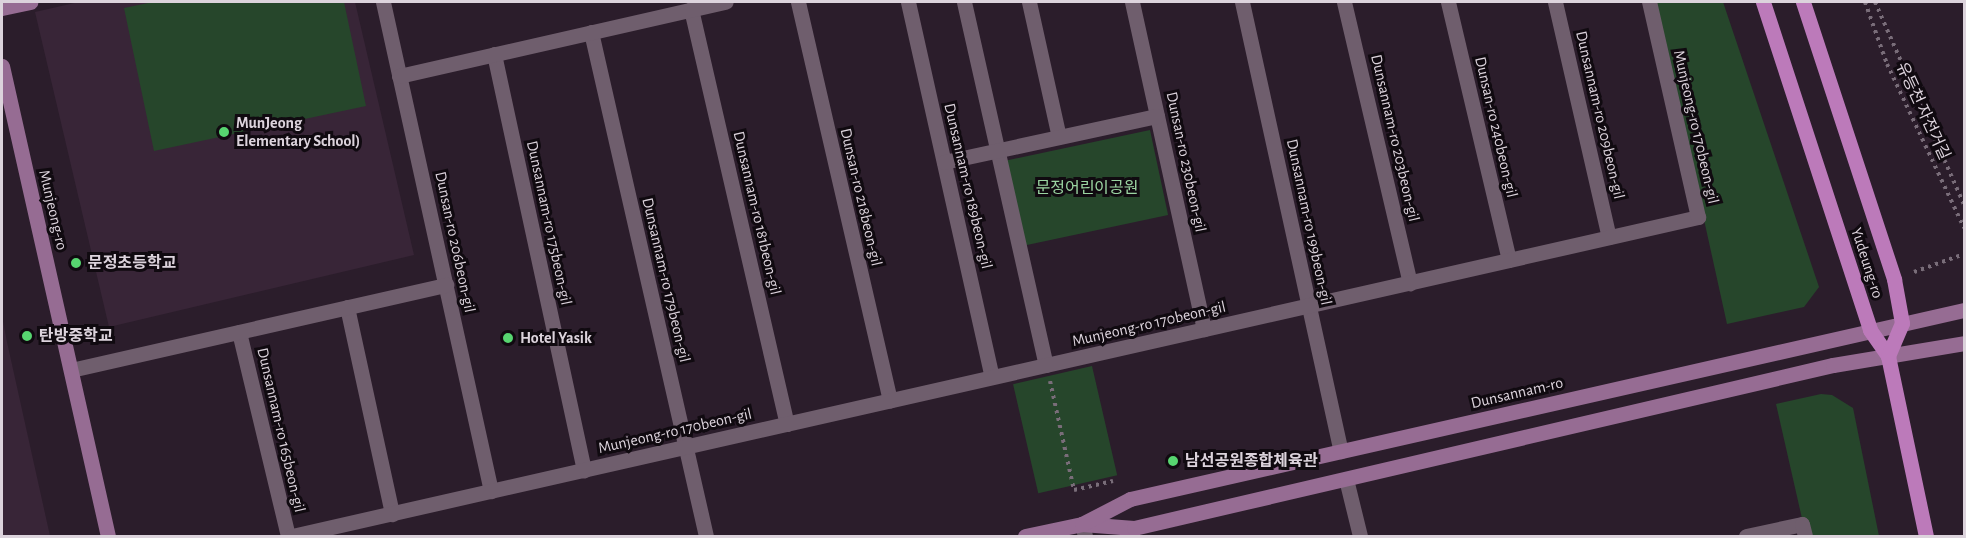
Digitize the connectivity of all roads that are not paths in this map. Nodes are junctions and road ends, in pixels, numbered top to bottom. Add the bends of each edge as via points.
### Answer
1 (30, 2) edge
2 (383, 2) edge
3 (726, 2) edge
4 (798, 2) edge
5 (908, 2) edge
6 (964, 2) edge
7 (1029, 2) edge
8 (1132, 2) edge
9 (1242, 2) edge
10 (1344, 2) edge
11 (1448, 2) edge
12 (1555, 2) edge
13 (1649, 2) edge
14 (1763, 2) edge
15 (1803, 2) edge
16 (2, 8) edge
17 (691, 9) junction
18 (591, 32) junction
19 (494, 54) junction
20 (2, 66) edge
21 (399, 76) junction
22 (1157, 116) junction
23 (1059, 137) junction
24 (998, 150) junction
25 (944, 162) junction
26 (1609, 237) junction
27 (1509, 260) junction
28 (1410, 283) junction
29 (446, 285) junction
30 (1309, 306) junction
31 (346, 307) junction
32 (1965, 310) edge
33 (1902, 323) junction
34 (1204, 329) junction
35 (1870, 330) junction
36 (239, 332) junction
37 (1959, 344) edge
38 (1888, 356) junction
39 (1046, 365) junction
40 (71, 370) junction
41 (992, 377) junction
42 (890, 401) junction
43 (787, 424) junction
44 (686, 447) junction
45 (1341, 451) junction
46 (584, 470) junction
47 (1346, 479) junction
48 (491, 491) junction
49 (392, 514) junction
50 (1083, 530) edge
51 (108, 537) edge
52 (290, 537) edge
53 (706, 537) edge
54 (1025, 537) edge
55 (1360, 537) edge
56 (1746, 537) edge
57 (1805, 537) edge
58 (1926, 537) edge

1 - 16 main road
2 - 21 street, Dunsan-ro 206beon-gil
3 - 17 street
4 - 42 street, Dunsan-ro 218beon-gil
5 - 25 street, Dunsannam-ro 189beon-gil
6 - 24 street
7 - 23 street
8 - 22 street, Dunsan-ro 230beon-gil
9 - 30 street, Dunsannam-ro 199beon-gil
10 - 28 street, Dunsannam-ro 203beon-gil
11 - 27 street, Dunsan-ro 240beon-gil
12 - 26 street, Dunsannam-ro 209beon-gil
13 - 26 street, Munjeong-ro 170beon-gil via 1698,217
14 - 35 main road, Yudeung-ro
15 - 33 main road, Yudeung-ro via 1894,279
17 - 18 street
17 - 43 street, Dunsannam-ro 181beon-gil
18 - 19 street
18 - 44 street, Dunsannam-ro 179beon-gil
19 - 21 street
19 - 46 street, Dunsannam-ro 175beon-gil
20 - 40 main road, Munjeong-ro
21 - 29 street, Dunsan-ro 206beon-gil
22 - 23 street
22 - 34 street, Dunsan-ro 230beon-gil
23 - 24 street
24 - 25 street
24 - 39 street
25 - 41 street, Dunsannam-ro 189beon-gil
26 - 27 street, Munjeong-ro 170beon-gil
27 - 28 street, Munjeong-ro 170beon-gil
28 - 30 street, Munjeong-ro 170beon-gil
29 - 31 street
29 - 48 street, Dunsan-ro 206beon-gil
30 - 34 street, Munjeong-ro 170beon-gil
30 - 45 street, Dunsannam-ro 199beon-gil
31 - 36 street
31 - 49 street
32 - 33 main road, Dunsannam-ro
33 - 35 main road, Dunsannam-ro
33 - 38 main road
34 - 39 street, Munjeong-ro 170beon-gil
35 - 38 main road, Yudeung-ro
35 - 45 main road, Dunsannam-ro
36 - 40 street
36 - 52 street, Dunsannam-ro 165beon-gil
37 - 38 main road, Dunsannam-ro
38 - 47 main road, Dunsannam-ro via 1833,365
38 - 58 main road, Yudeung-ro
39 - 41 street, Munjeong-ro 170beon-gil
40 - 51 main road, Munjeong-ro
41 - 42 street, Munjeong-ro 170beon-gil
42 - 43 street, Munjeong-ro 170beon-gil
43 - 44 street, Munjeong-ro 170beon-gil
44 - 46 street, Munjeong-ro 170beon-gil
44 - 53 street, Dunsannam-ro 179beon-gil
45 - 50 main road, Dunsannam-ro via 1130,499
46 - 48 street, Munjeong-ro 170beon-gil
47 - 50 main road, Dunsannam-ro via 1134,528
47 - 55 street
48 - 49 street, Munjeong-ro 170beon-gil
49 - 52 street, Munjeong-ro 170beon-gil
50 - 54 main road, Dunsannam-ro
56 - 57 street via 1802,524

